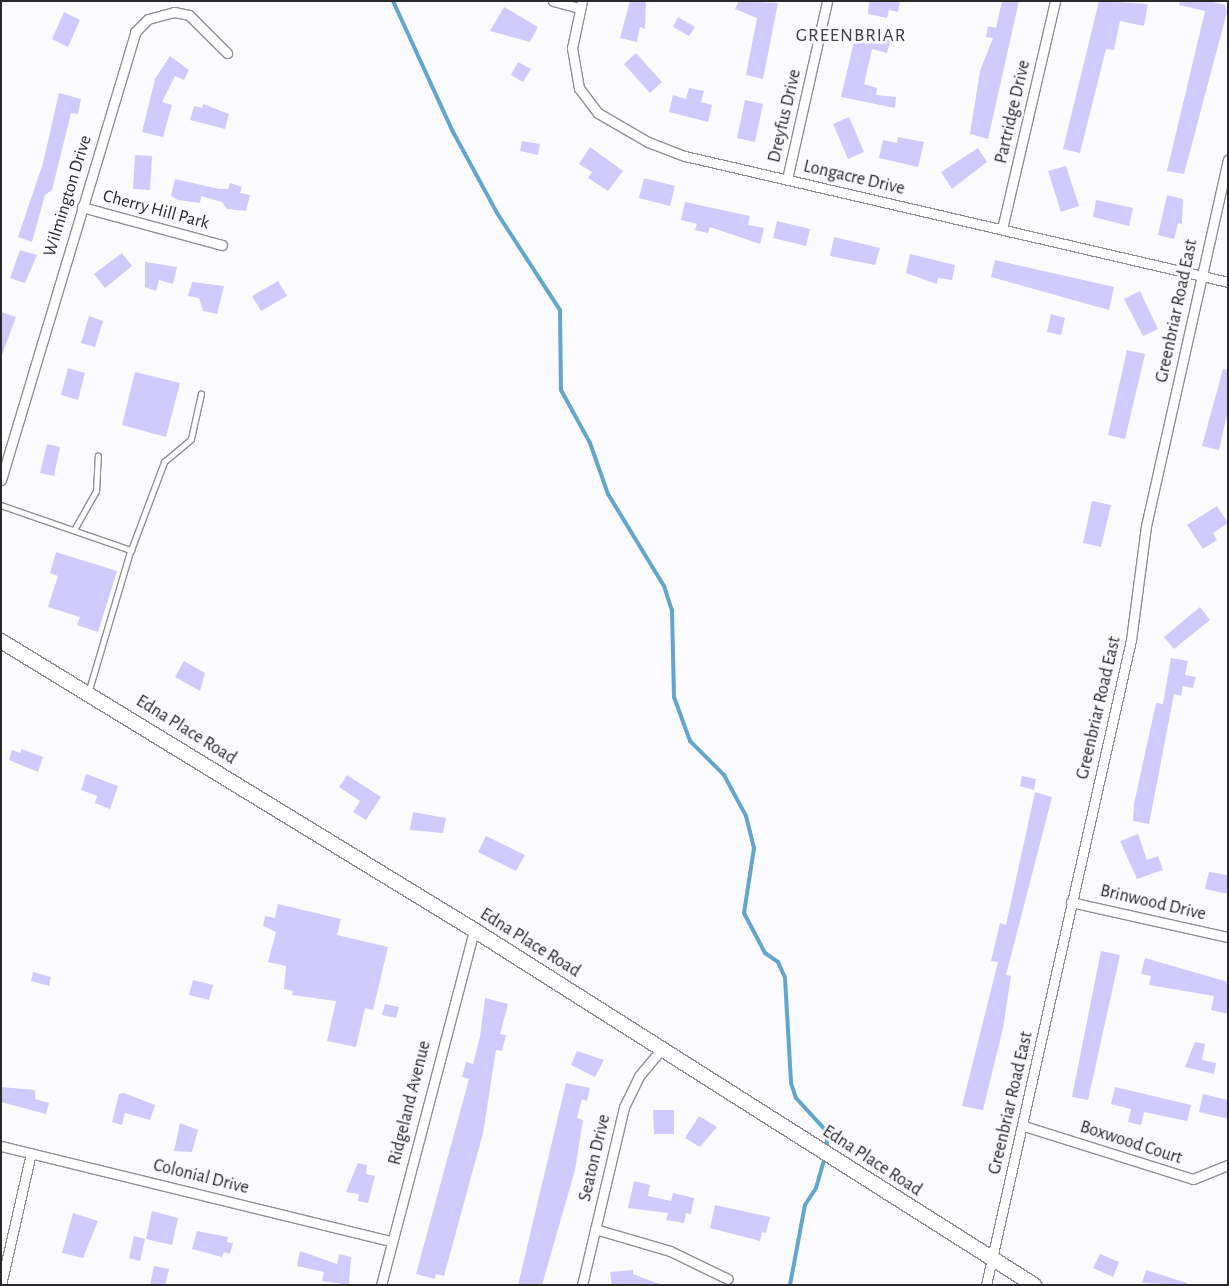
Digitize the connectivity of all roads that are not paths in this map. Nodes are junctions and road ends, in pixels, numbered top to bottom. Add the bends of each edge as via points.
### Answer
1 (552, 1) edge
2 (827, 1) edge
3 (1055, 1) edge
4 (581, 5) edge
5 (228, 53) dead end
6 (1228, 160) edge
7 (787, 179) junction
8 (82, 207) junction
9 (1002, 230) junction
10 (222, 245) dead end
11 (1201, 276) junction
12 (1228, 282) edge
13 (201, 394) dead end
14 (98, 456) dead end
15 (1, 480) edge
16 (1, 505) edge
17 (74, 530) junction
18 (131, 550) junction
19 (1, 640) edge
20 (89, 692) junction
21 (1071, 902) junction
22 (474, 930) junction
23 (1228, 937) edge
24 (662, 1049) junction
25 (1024, 1126) junction
26 (1, 1146) edge
27 (31, 1154) junction
28 (1228, 1165) edge
29 (595, 1229) junction
30 (392, 1240) junction
31 (992, 1261) junction
32 (728, 1279) dead end
33 (1, 1285) edge
34 (381, 1285) edge
35 (582, 1285) edge
36 (986, 1285) edge
37 (1034, 1285) edge

1 - 4 street
2 - 7 street, Dreyfus Drive
3 - 9 street, Partridge Drive
4 - 7 street, Longacre Drive via 573,70 587,102 598,113 648,142 685,156
5 - 8 street, Wilmington Drive via 189,15 174,12 148,18 129,48
6 - 11 street, Greenbriar Road East
7 - 9 street, Longacre Drive
8 - 10 street, Cherry Hill Park
8 - 15 street, Wilmington Drive
9 - 11 street, Longacre Drive
11 - 12 street, Longacre Drive
11 - 21 street, Greenbriar Road East via 1146,526 1131,640
13 - 18 lane via 191,439 164,462
14 - 17 lane via 96,491
16 - 17 lane
17 - 18 lane
18 - 20 lane
19 - 20 street, Edna Place Road
20 - 22 street, Edna Place Road
21 - 23 street, Brinwood Drive
21 - 25 street, Greenbriar Road East
22 - 24 street, Edna Place Road
22 - 30 street, Ridgeland Avenue
24 - 29 street, Seaton Drive via 639,1076 624,1107
24 - 31 street, Edna Place Road
25 - 28 street, Boxwood Court via 1193,1179
25 - 31 street, Greenbriar Road East
26 - 27 street, Colonial Drive
27 - 30 street, Colonial Drive
27 - 33 street
29 - 32 street via 670,1251
29 - 35 street, Seaton Drive
30 - 34 street, Ridgeland Avenue
31 - 36 street, Greenbriar Road East
31 - 37 street, Edna Place Road

